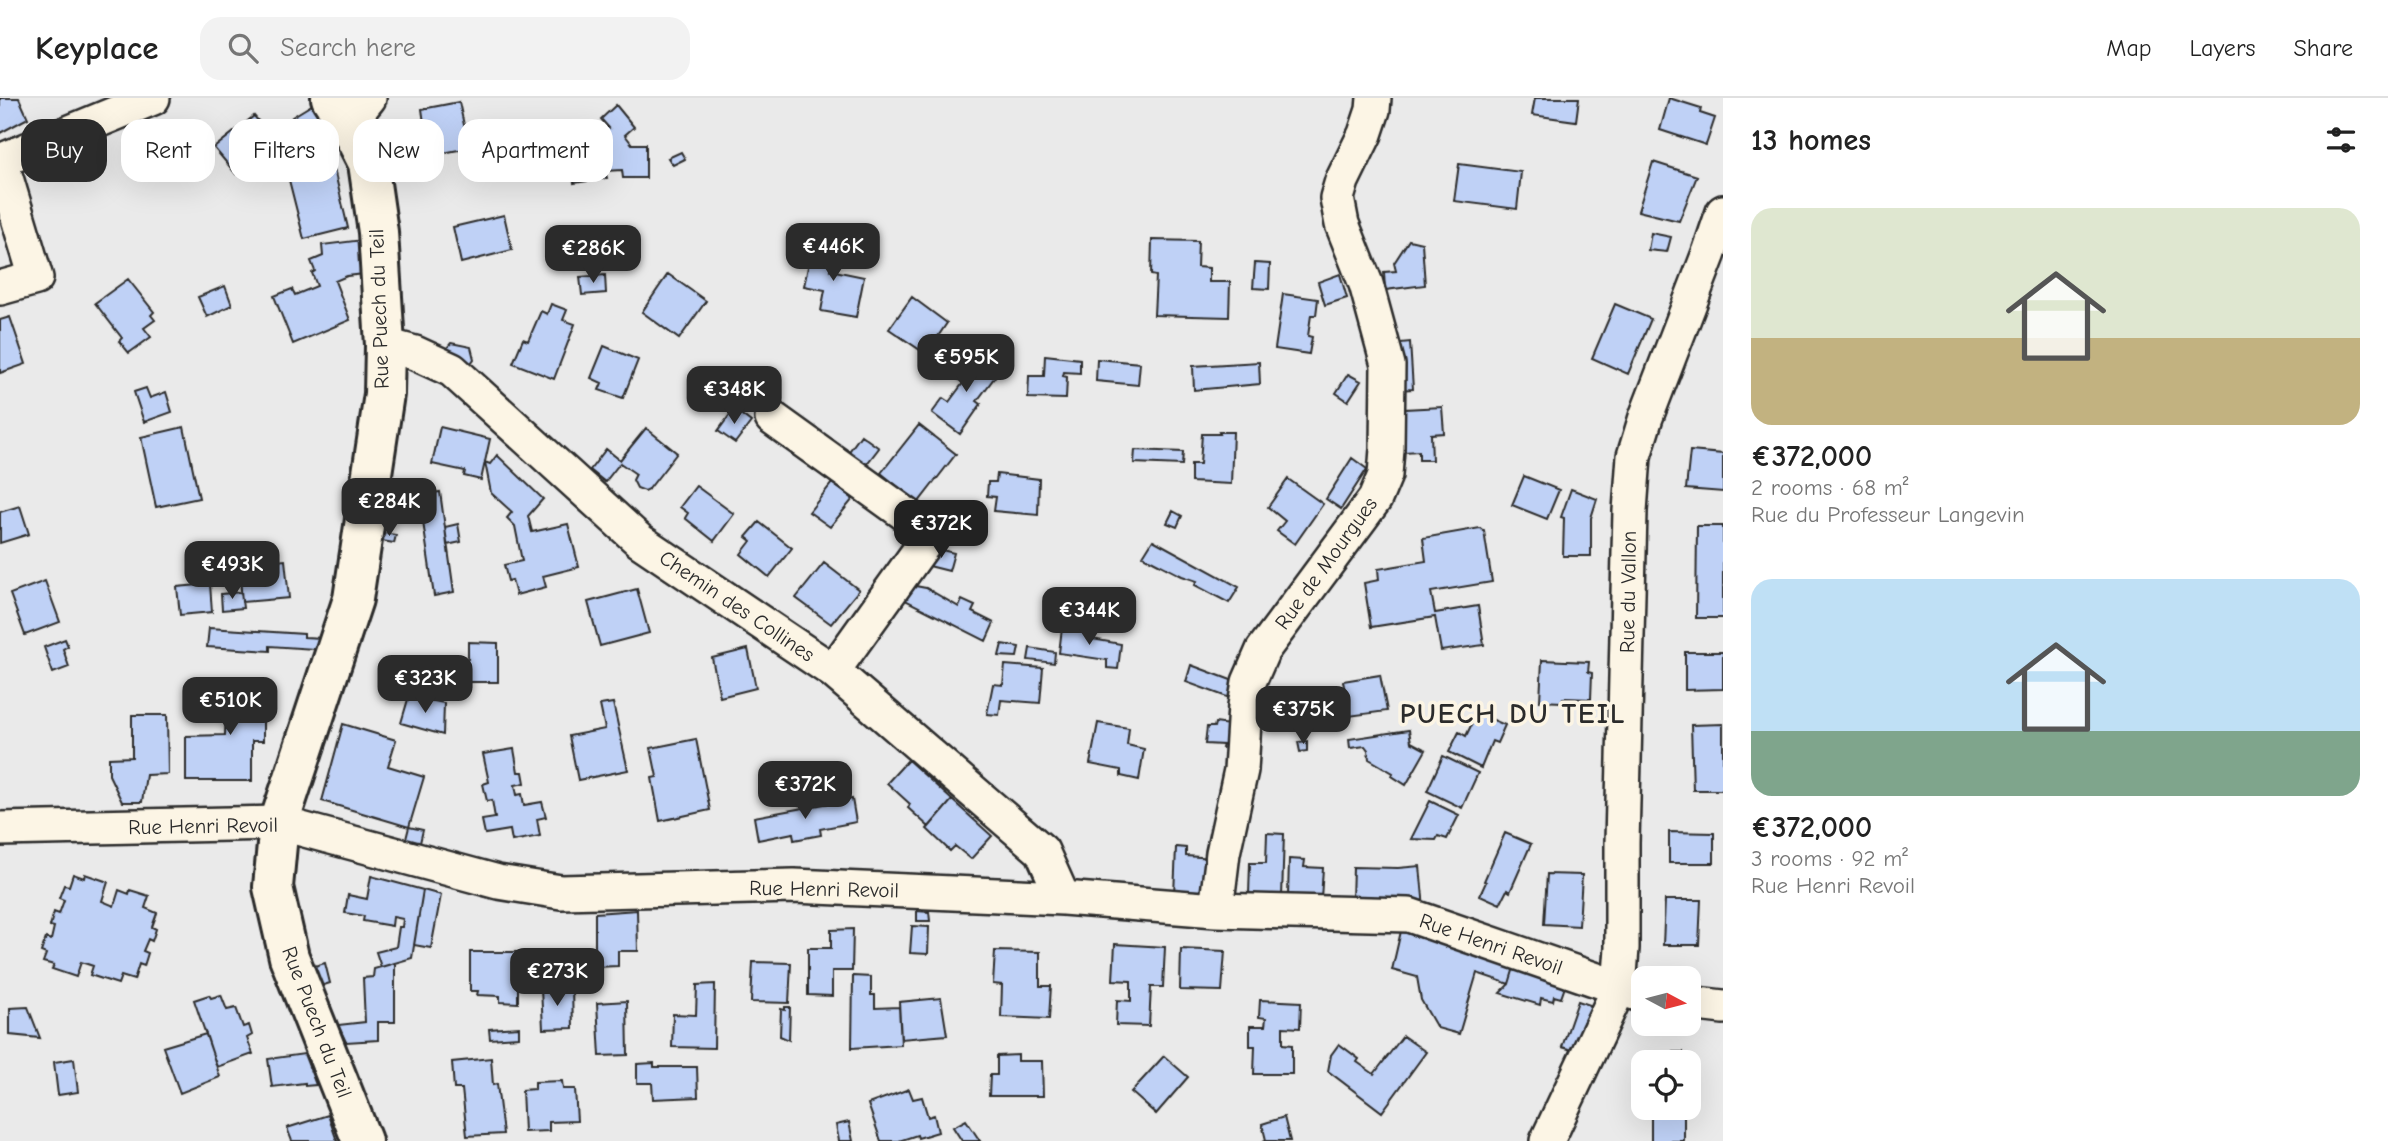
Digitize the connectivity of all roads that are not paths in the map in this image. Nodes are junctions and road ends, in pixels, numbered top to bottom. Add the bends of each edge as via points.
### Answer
1 (153, 98) edge
2 (1374, 98) edge
3 (349, 107) edge
4 (1, 161) edge
5 (1723, 212) edge
6 (0, 288) edge
7 (384, 345) junction
8 (772, 418) dead end
9 (833, 671) junction
10 (279, 823) junction
11 (0, 829) edge
12 (1063, 898) junction
13 (1216, 910) junction
14 (1631, 992) edge
15 (1701, 1004) edge
16 (1723, 1007) edge
17 (362, 1141) edge
18 (1546, 1141) edge

1 - 4 street
2 - 13 street, Rue de Mourgues via 1365,134 1337,198 1388,365 1385,475 1375,499 1263,650 1249,682 1241,770
3 - 7 street, Rue Puech du Teil via 368,163
4 - 6 street via 36,278
5 - 14 street, Rue du Vallon via 1634,456 1622,843 1622,948
7 - 9 street, Chemin des Collines via 452,370 640,541
7 - 10 street, Rue Puech du Teil via 384,394 353,599
8 - 9 street via 932,533
9 - 12 street, Chemin des Collines via 1042,851
10 - 11 street, Rue Henri Revoil
10 - 12 street, Rue Henri Revoil via 498,882 561,892 794,886
10 - 17 street, Rue Puech du Teil via 273,887 289,957
12 - 13 street, Rue Henri Revoil
13 - 14 street, Rue Henri Revoil via 1409,915
14 - 18 street
15 - 16 street

